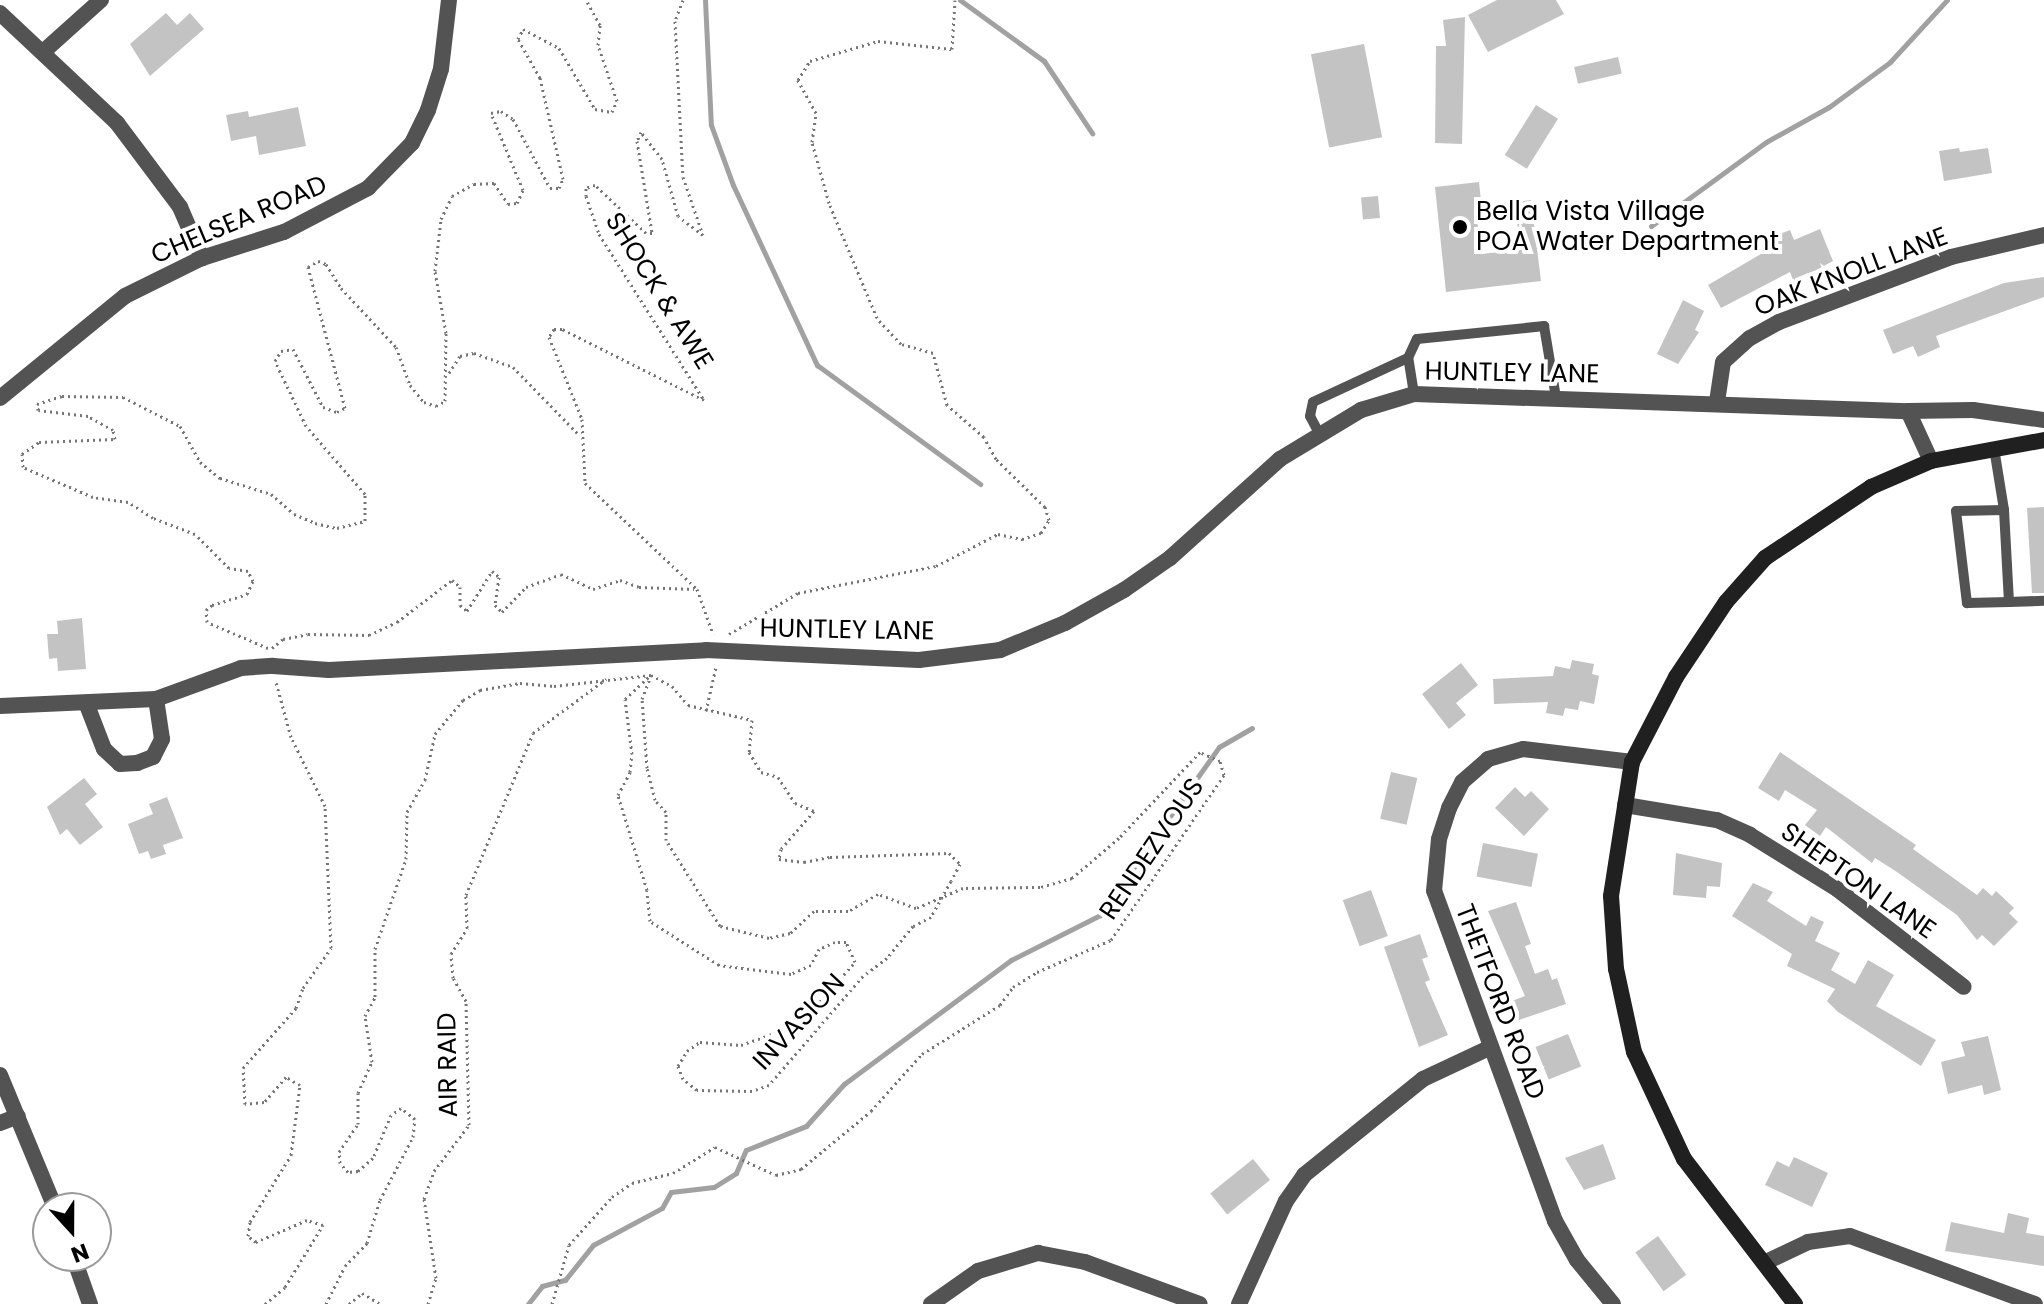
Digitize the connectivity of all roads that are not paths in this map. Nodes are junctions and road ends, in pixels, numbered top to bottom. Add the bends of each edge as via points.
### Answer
1 (101, 0) edge
2 (449, 0) edge
3 (0, 13) edge
4 (43, 52) junction
5 (2044, 235) edge
6 (202, 258) junction
7 (1408, 358) junction
8 (1414, 394) junction
9 (0, 398) edge
10 (1556, 398) junction
11 (1717, 402) junction
12 (1908, 411) junction
13 (2044, 420) edge
14 (1320, 435) junction
15 (2044, 440) edge
16 (1994, 448) junction
17 (1931, 461) junction
18 (2004, 510) junction
19 (2044, 601) edge
20 (2009, 602) junction
21 (156, 699) junction
22 (87, 705) junction
23 (0, 706) edge
24 (1632, 762) junction
25 (1625, 805) junction
26 (1964, 987) dead end
27 (1489, 1048) junction
28 (0, 1075) edge
29 (18, 1116) junction
30 (0, 1123) edge
31 (49, 1192) edge
32 (1764, 1263) junction
33 (79, 1272) edge
34 (90, 1304) edge
35 (931, 1304) edge
36 (1200, 1304) edge
37 (1239, 1304) edge
38 (1613, 1304) edge
39 (1795, 1304) edge
40 (2035, 1304) edge

1 - 4 street
2 - 6 street, CHELSEA ROAD via 441,69 412,143 368,188 328,213
3 - 4 street
4 - 6 street via 117,123 180,207
5 - 11 street, OAK KNOLL LANE via 1951,257 1779,322 1723,362
6 - 9 street, CHELSEA ROAD via 125,296
7 - 8 lane
7 - 10 lane via 1417,339 1544,326
7 - 14 lane via 1313,402 1310,416
8 - 10 street, HUNTLEY LANE
8 - 14 street, HUNTLEY LANE via 1361,410
10 - 11 street, HUNTLEY LANE
11 - 12 street, HUNTLEY LANE
12 - 13 street, HUNTLEY LANE via 1973,410
12 - 17 street
14 - 21 street, HUNTLEY LANE via 1280,459 1170,558 1124,590 1065,623 1000,650 919,660 695,650 329,670 273,666 241,668
15 - 16 main road
16 - 17 main road
16 - 18 lane
17 - 24 main road via 1871,487 1765,558 1726,602 1676,677
18 - 20 lane
18 - 20 lane via 1956,511 1967,603
19 - 20 lane
21 - 22 street, HUNTLEY LANE
21 - 22 street via 162,739 153,757 137,763 120,764 104,749
22 - 23 street, HUNTLEY LANE
24 - 25 main road
24 - 27 street, THETFORD ROAD via 1523,749 1488,759 1462,782 1439,839 1434,891
25 - 26 street, SHEPTON LANE via 1717,820 1761,841 1837,889
25 - 32 main road via 1611,896 1616,969 1634,1052 1684,1159
27 - 37 street via 1423,1079 1304,1175 1286,1201
27 - 38 street, THETFORD ROAD via 1555,1221 1577,1260
28 - 29 street
29 - 30 street
29 - 31 street
32 - 39 main road
32 - 40 street via 1808,1242 1850,1236
33 - 34 street
35 - 36 street via 978,1271 1038,1253 1085,1262

